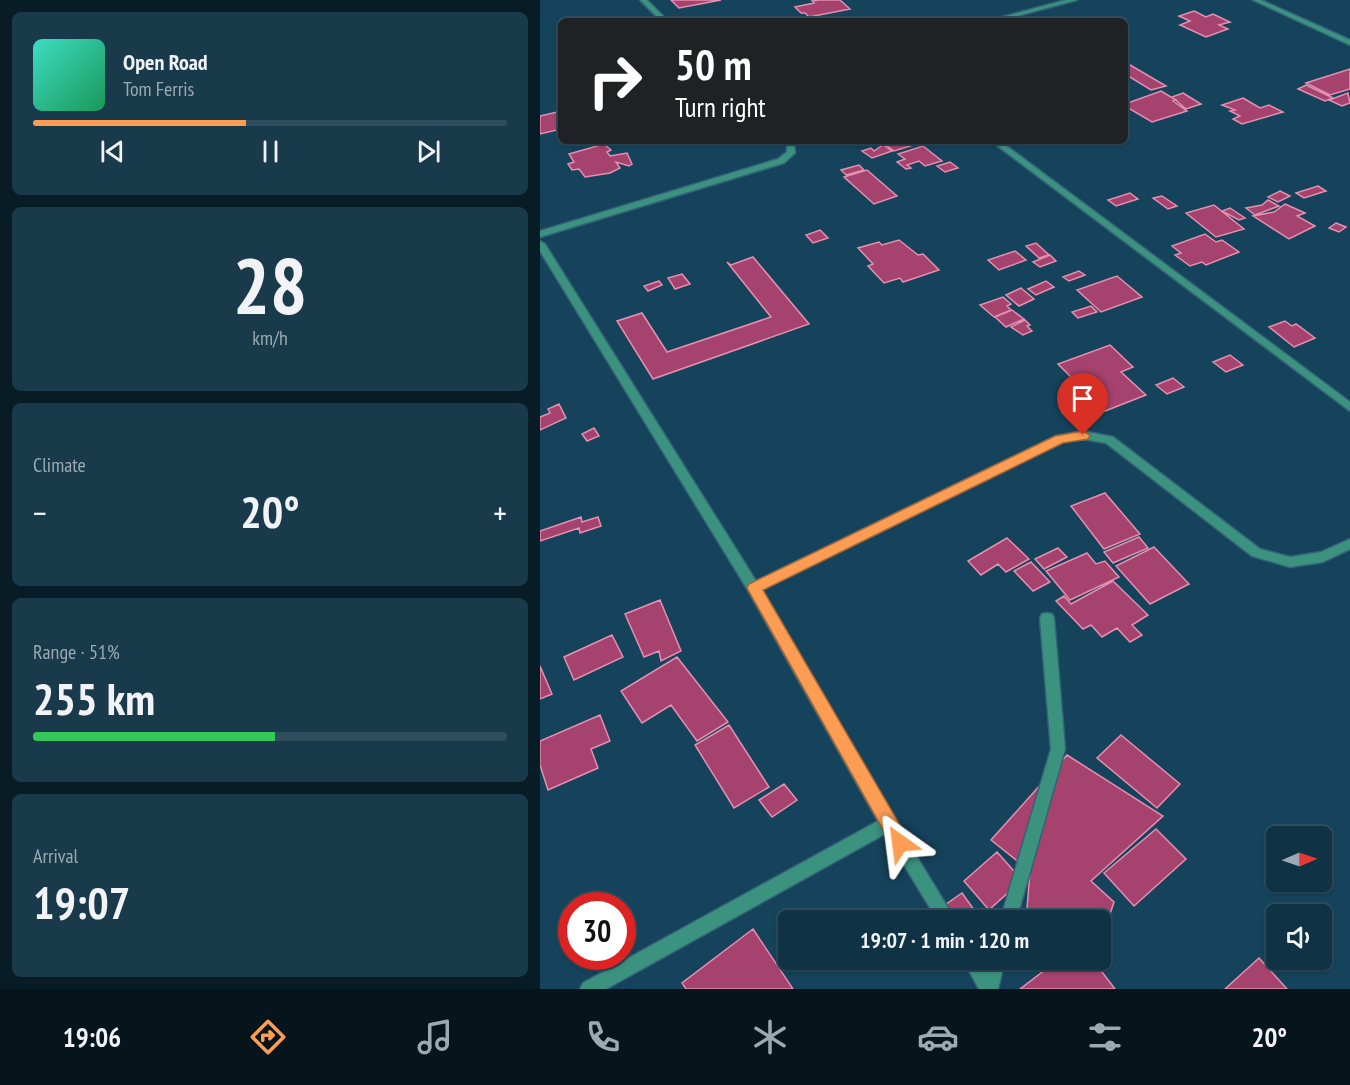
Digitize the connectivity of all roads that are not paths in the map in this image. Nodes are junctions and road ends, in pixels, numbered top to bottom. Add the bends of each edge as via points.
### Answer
1 (643, 0) edge
2 (1074, 0) edge
3 (1256, 0) edge
4 (662, 18) edge
5 (1002, 18) edge
6 (1350, 43) edge
7 (791, 144) edge
8 (998, 144) edge
9 (540, 234) edge
10 (540, 244) edge
11 (1350, 407) edge
12 (1350, 544) edge
13 (754, 588) junction
14 (1047, 618) dead end
15 (888, 824) junction
16 (941, 910) edge
17 (1011, 910) edge
18 (978, 970) edge
19 (994, 970) edge
20 (989, 988) edge
21 (589, 989) edge

1 - 4 street
2 - 5 street
3 - 6 street
7 - 9 street via 791,153 781,161
8 - 11 street
10 - 13 street
12 - 13 street via 1323,557 1290,561 1256,553 1109,440 1083,435 1060,439
13 - 15 street
14 - 17 street via 1058,749
15 - 16 street
15 - 21 street
18 - 20 street
19 - 20 street

